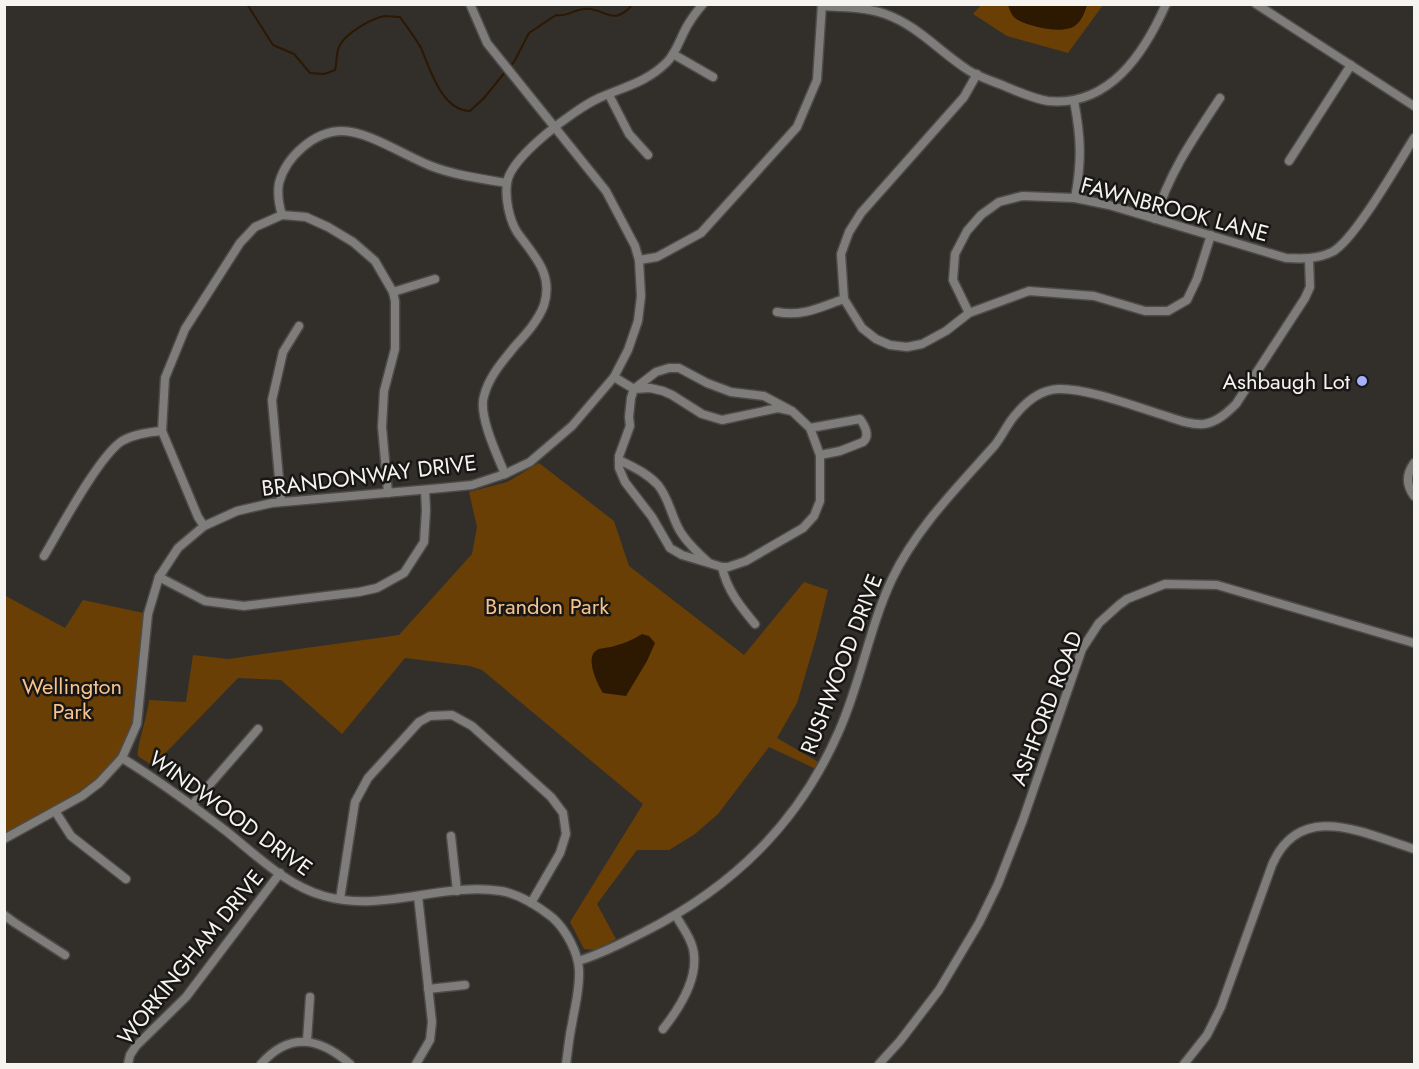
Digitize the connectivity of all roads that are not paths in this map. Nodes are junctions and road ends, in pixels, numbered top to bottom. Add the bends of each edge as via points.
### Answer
1 (470, 4) edge
2 (703, 4) edge
3 (1166, 4) edge
4 (1256, 4) edge
5 (822, 5) edge
6 (673, 54) junction
7 (1350, 65) junction
8 (977, 74) junction
9 (713, 77) dead end
10 (609, 94) junction
11 (1220, 98) dead end
12 (1074, 100) junction
13 (1414, 106) edge
14 (555, 128) junction
15 (1414, 138) edge
16 (648, 155) dead end
17 (1288, 161) dead end
18 (507, 183) junction
19 (1076, 198) junction
20 (282, 215) junction
21 (1155, 219) junction
22 (1211, 235) junction
23 (639, 260) junction
24 (1310, 260) junction
25 (435, 279) dead end
26 (393, 292) junction
27 (844, 299) junction
28 (777, 312) dead end
29 (969, 313) junction
30 (299, 326) dead end
31 (614, 377) junction
32 (634, 389) junction
33 (792, 411) junction
34 (810, 428) junction
35 (162, 430) junction
36 (820, 455) junction
37 (619, 460) junction
38 (1414, 463) edge
39 (505, 474) junction
40 (425, 490) junction
41 (388, 493) junction
42 (1414, 496) edge
43 (281, 501) junction
44 (204, 526) junction
45 (44, 556) dead end
46 (710, 564) junction
47 (722, 567) junction
48 (159, 578) junction
49 (755, 624) dead end
50 (1414, 643) edge
51 (258, 729) dead end
52 (122, 758) junction
53 (192, 804) junction
54 (55, 811) junction
55 (451, 836) dead end
56 (4, 839) edge
57 (1414, 849) edge
58 (280, 873) junction
59 (126, 879) dead end
60 (457, 891) junction
61 (418, 896) junction
62 (340, 899) junction
63 (531, 903) junction
64 (4, 915) edge
65 (676, 916) junction
66 (65, 955) dead end
67 (578, 961) junction
68 (465, 985) dead end
69 (428, 989) junction
70 (310, 997) dead end
71 (663, 1029) dead end
72 (307, 1041) junction
73 (128, 1065) edge
74 (261, 1065) edge
75 (350, 1065) edge
76 (416, 1065) edge
77 (566, 1065) edge
78 (879, 1065) edge
79 (1184, 1065) edge

1 - 14 street, BRANDONWAY DRIVE via 487,44
2 - 6 street
3 - 12 street via 1132,62 1115,81 1092,95
4 - 7 street
5 - 8 street via 884,13 920,32 940,51
5 - 23 street via 818,80 797,127 701,233 657,257
6 - 9 street
6 - 10 street via 637,84
7 - 13 street
7 - 17 street
8 - 12 street via 1047,101
8 - 27 street via 964,97 861,213 849,232 841,254
10 - 14 street
10 - 16 street via 629,134
11 - 21 street via 1175,167
12 - 19 street via 1080,136
14 - 18 street via 528,150
14 - 23 street, BRANDONWAY DRIVE via 606,191
15 - 24 street via 1353,233 1334,251
18 - 20 street via 434,167 367,136 342,131 316,137 296,154 279,184
18 - 39 street via 509,217 533,251 547,291 538,318 497,368 483,398 487,430
19 - 21 street, FAWNBROOK LANE
19 - 29 street, FAWNBROOK LANE via 1022,196 999,202 981,215 955,254 953,280
20 - 26 street via 306,217 353,242 375,261
20 - 35 street via 255,227 240,243 185,329 165,378
21 - 22 street, FAWNBROOK LANE
22 - 24 street, FAWNBROOK LANE via 1286,258
22 - 29 street via 1187,300 1167,311 1145,311 1094,296 1029,291
23 - 31 street, BRANDONWAY DRIVE via 638,321
24 - 65 street, RUSHWOOD DRIVE via 1310,287 1305,298 1236,404 1222,417 1205,424 1186,422 1080,391 1056,389 1033,398 1015,415 997,442 927,521 906,554 876,617 840,729 800,802 741,869
25 - 26 street
26 - 41 street via 395,349 384,391 382,427
27 - 28 street via 808,312
27 - 29 street via 862,328 876,339 907,347 946,331
30 - 43 street via 283,352 272,400
31 - 32 street
31 - 39 street, BRANDONWAY DRIVE via 572,426 530,462
32 - 33 street via 663,391 702,414 722,420 778,408
32 - 33 street via 656,372 679,368 707,383 731,392 764,396
32 - 37 street via 630,426
33 - 34 street
34 - 36 street
34 - 36 street via 860,419 867,433 863,442
35 - 44 street
35 - 45 street via 122,441 104,459
36 - 47 street via 820,501 814,516 803,528 746,561
37 - 46 street via 645,473 659,486 679,531
37 - 46 street via 625,482 670,548
38 - 42 street via 1407,479
39 - 40 street, BRANDONWAY DRIVE via 472,485
40 - 41 street, BRANDONWAY DRIVE
40 - 48 street via 424,542 404,573 377,588 244,606 205,601
41 - 43 street, BRANDONWAY DRIVE
43 - 44 street, BRANDONWAY DRIVE via 237,512
44 - 48 street, BRANDONWAY DRIVE via 178,548
46 - 47 street
47 - 49 street via 736,602
48 - 52 street, BRANDONWAY DRIVE via 146,626 137,724
50 - 78 street, ASHFORD ROAD via 1217,585 1165,584 1119,605 1099,623 1084,646 1023,820 979,923 939,990
51 - 53 street
52 - 53 street, WINDWOOD DRIVE
52 - 54 street, BRANDONWAY DRIVE via 99,783
53 - 58 street, WINDWOOD DRIVE
54 - 56 street, BRANDONWAY DRIVE
54 - 59 street via 71,836
55 - 60 street
57 - 79 street via 1330,825 1310,827 1288,840 1272,865 1221,1007 1207,1035
58 - 62 street, WINDWOOD DRIVE via 306,889
58 - 73 street, WORKINGHAM DRIVE via 186,997 136,1046
60 - 61 street, WINDWOOD DRIVE
60 - 63 street, WINDWOOD DRIVE via 502,891
61 - 62 street, WINDWOOD DRIVE
61 - 69 street
62 - 63 street via 355,802 368,778 419,722 430,716 452,715 472,726 551,797 563,813 566,834 560,853
63 - 67 street, WINDWOOD DRIVE via 557,922
64 - 66 street
65 - 67 street, RUSHWOOD DRIVE via 607,951
65 - 71 street via 689,938 694,955 693,973 677,1011
67 - 77 street, WINDWOOD DRIVE via 578,999
68 - 69 street
69 - 76 street via 430,1040
70 - 72 street
72 - 74 street via 284,1046
72 - 75 street via 324,1045

